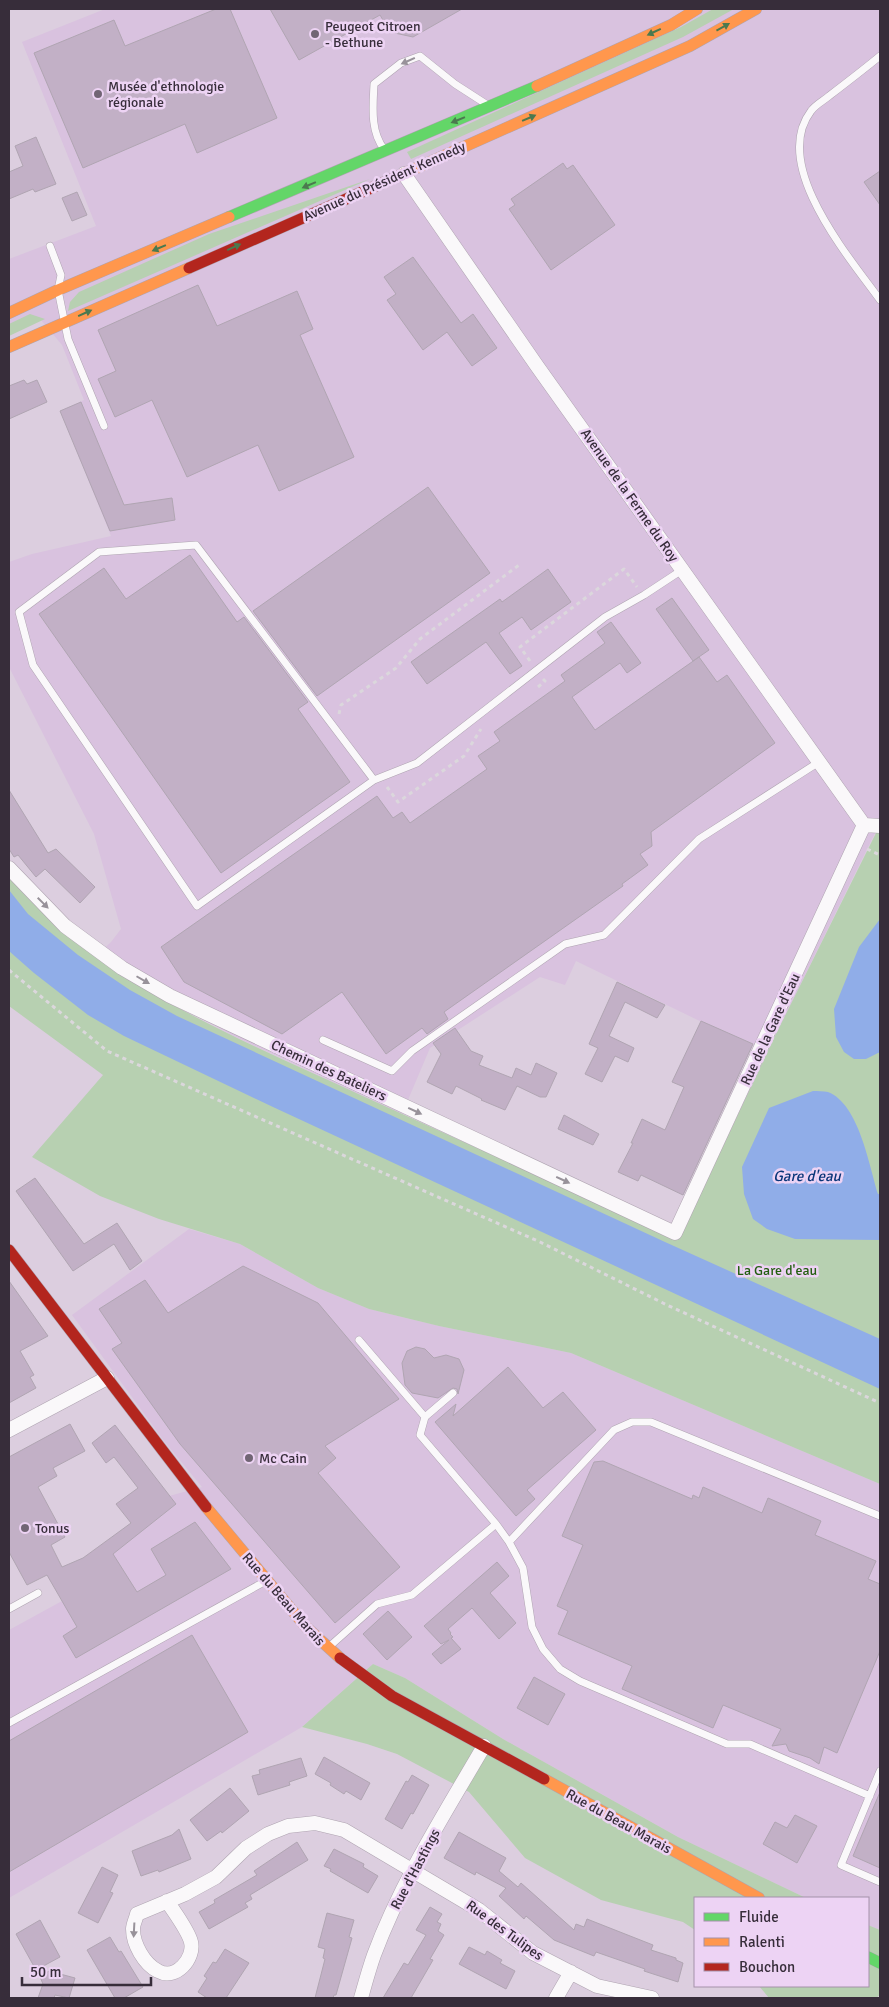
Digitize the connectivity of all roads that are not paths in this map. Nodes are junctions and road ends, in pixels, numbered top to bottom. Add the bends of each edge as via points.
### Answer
1 (697, 9) edge
2 (756, 9) edge
3 (880, 56) edge
4 (490, 107) junction
5 (395, 163) junction
6 (50, 246) dead end
7 (58, 290) junction
8 (880, 300) edge
9 (9, 313) edge
10 (64, 322) junction
11 (9, 346) edge
12 (104, 426) dead end
13 (682, 570) junction
14 (819, 762) junction
15 (377, 779) junction
16 (864, 825) junction
17 (880, 826) edge
18 (9, 868) edge
19 (322, 1040) dead end
20 (675, 1233) joint
21 (9, 1250) edge
22 (359, 1340) dead end
23 (107, 1378) junction
24 (452, 1393) dead end
25 (425, 1417) junction
26 (9, 1430) edge
27 (880, 1516) edge
28 (496, 1524) junction
29 (509, 1542) junction
30 (267, 1580) junction
31 (38, 1593) dead end
32 (9, 1609) edge
33 (326, 1648) junction
34 (9, 1723) edge
35 (484, 1746) junction
36 (880, 1771) edge
37 (870, 1796) junction
38 (413, 1872) junction
39 (880, 1882) edge
40 (757, 1897) edge
41 (167, 1901) junction
42 (571, 1972) junction
43 (361, 1998) edge
44 (556, 1998) edge
45 (652, 1998) edge

1 -> 4 main road, Avenue du Président Kennedy via 671,25
5 -> 2 main road, Avenue du Président Kennedy via 682,50
3 - 8 lane via 811,110 801,130 800,149 800,165 823,220
4 -> 5 main road, Avenue du Président Kennedy via 441,127
4 -> 5 lane via 420,56 401,63 374,84 373,120 381,145
5 -> 7 main road, Avenue du Président Kennedy
10 -> 5 main road, Avenue du Président Kennedy
5 - 13 street, Avenue de la Ferme du Roy
6 - 7 lane via 62,275
7 - 9 main road, Avenue du Président Kennedy
7 - 10 lane
10 - 11 main road, Avenue du Président Kennedy
10 - 12 lane
13 - 14 street, Avenue de la Ferme du Roy
13 - 15 lane via 605,617 417,763
14 - 16 street, Avenue de la Ferme du Roy
14 - 19 lane via 699,839 604,935 565,944 412,1051 392,1071
15 - 15 lane via 197,906 33,665 19,612 99,552 196,545
16 - 17 street
16 - 20 street, Rue de la Gare d'Eau
18 -> 20 street, Chemin des Bateliers via 65,926 122,968 170,996
21 - 23 main road, Rue du Beau Marais
22 - 25 lane
23 - 26 street
23 - 30 main road, Rue du Beau Marais via 187,1486
24 - 25 lane
25 - 28 lane via 420,1435
27 - 29 lane via 651,1422 632,1422 614,1430
28 - 29 lane
28 - 33 lane via 412,1595 377,1604
29 - 37 lane via 523,1568 532,1627 543,1649 560,1669 580,1681 727,1744 750,1744
30 - 33 main road, Rue du Beau Marais
30 - 34 lane
31 - 32 lane
33 - 35 main road, Rue du Beau Marais via 392,1696
35 - 38 street, Rue d'Hastings
35 - 40 main road, Rue du Beau Marais
36 - 37 lane
37 - 39 lane via 841,1865
38 - 41 street, Rue des Tulipes via 344,1830 315,1823 288,1826 246,1848 216,1877
38 - 42 street, Rue des Tulipes via 479,1910 532,1953
38 - 43 street, Rue d'Hastings via 373,1956
41 -> 41 street via 137,1914 133,1928 134,1942 146,1961 166,1973 178,1970 188,1962 192,1951 190,1939
42 - 44 street
42 - 45 street, Rue des Tulipes via 597,1986

